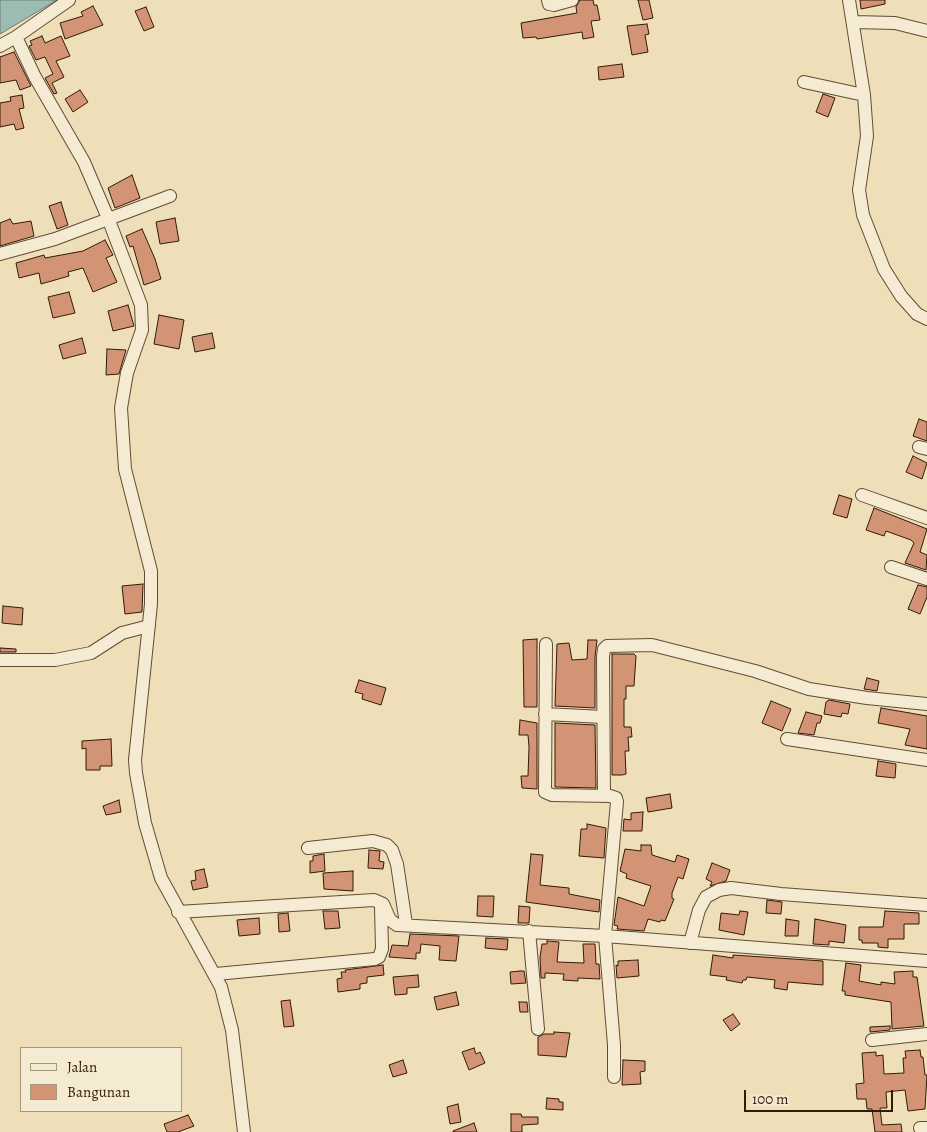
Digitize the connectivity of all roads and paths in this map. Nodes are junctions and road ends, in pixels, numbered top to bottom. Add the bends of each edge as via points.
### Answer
1 (69, 0) edge
2 (548, 0) edge
3 (572, 0) edge
4 (850, 0) edge
5 (854, 22) junction
6 (927, 32) edge
7 (16, 37) junction
8 (0, 46) edge
9 (804, 82) dead end
10 (864, 95) junction
11 (170, 196) dead end
12 (108, 218) junction
13 (0, 254) edge
14 (927, 319) edge
15 (862, 495) dead end
16 (927, 518) edge
17 (891, 567) dead end
18 (927, 579) edge
19 (149, 626) junction
20 (546, 644) dead end
21 (0, 660) edge
22 (927, 704) edge
23 (545, 714) junction
24 (603, 716) junction
25 (787, 738) dead end
26 (927, 760) edge
27 (604, 796) junction
28 (308, 848) dead end
29 (381, 902) junction
30 (927, 905) edge
31 (178, 912) junction
32 (406, 924) junction
33 (529, 931) junction
34 (605, 936) junction
35 (688, 942) junction
36 (927, 961) edge
37 (216, 974) junction
38 (538, 1028) dead end
39 (927, 1034) edge
40 (872, 1040) dead end
41 (614, 1077) dead end
42 (244, 1132) edge

1 - 7 street
2 - 3 street via 554,5
4 - 5 street
5 - 6 street via 895,23
5 - 10 street
7 - 8 street
7 - 12 street via 38,84 84,162
9 - 10 street
10 - 14 street via 867,136 859,190 863,215 884,269 901,296 917,314
11 - 12 street
12 - 13 street via 55,239
12 - 19 street via 143,312 141,335 127,373 121,408 125,470 151,571
15 - 16 street
17 - 18 street
19 - 21 street via 122,633 91,654 55,660
19 - 31 street via 135,766 157,868
20 - 23 street
22 - 24 street via 809,689 755,671 652,645 612,645 603,650
23 - 24 street
23 - 27 street via 545,792 552,795
24 - 27 street
25 - 26 street
27 - 34 street via 616,798 617,810
28 - 32 street via 372,841 387,845 397,864
29 - 31 street via 340,901
29 - 32 street via 393,923
29 - 37 street via 382,949 375,960
30 - 35 street via 731,888 706,896
31 - 37 street
32 - 33 street
33 - 34 street
33 - 38 street
34 - 35 street
34 - 41 street
35 - 36 street
37 - 42 street via 232,1030
39 - 40 street

